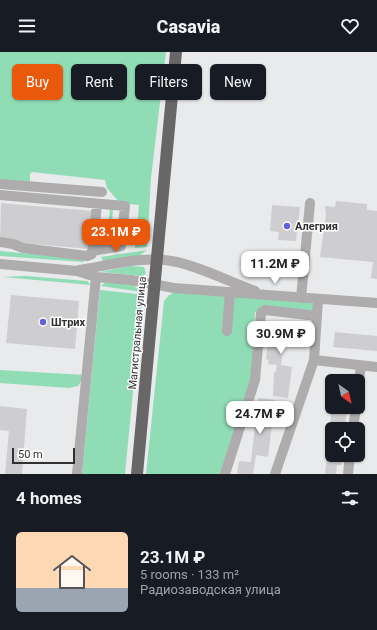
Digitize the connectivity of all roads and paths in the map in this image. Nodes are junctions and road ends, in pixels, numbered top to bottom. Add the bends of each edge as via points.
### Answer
1 (176, 52) edge
2 (0, 184) edge
3 (31, 186) junction
4 (102, 192) dead end
5 (0, 195) edge
6 (30, 198) junction
7 (310, 203) dead end
8 (97, 204) junction
9 (0, 242) edge
10 (92, 252) junction
11 (157, 260) junction
12 (0, 264) edge
13 (95, 272) junction
14 (155, 286) junction
15 (230, 292) junction
16 (268, 296) junction
17 (300, 298) junction
18 (318, 300) junction
19 (377, 303) edge
20 (317, 316) junction
21 (227, 331) dead end
22 (314, 360) junction
23 (361, 366) junction
24 (377, 367) edge
25 (360, 374) edge
26 (349, 462) edge
27 (77, 474) edge
28 (137, 474) edge
29 (225, 474) edge
30 (276, 474) edge
31 (348, 474) edge

1 - 11 highway, Магистральная улица
2 - 3 street
3 - 4 street
3 - 6 street
5 - 6 street
6 - 8 street
7 - 17 street
8 - 10 street
8 - 10 street via 125,206 121,246
9 - 10 street via 23,248 88,256
10 - 13 street
11 - 13 street via 132,262
11 - 14 highway, Магистральная улица
11 - 16 street via 177,262
12 - 13 street
13 - 14 street
13 - 27 street
14 - 15 street
14 - 28 highway, Магистральная улица
15 - 16 street
15 - 21 street
16 - 17 street
17 - 18 street
18 - 19 street
18 - 20 street
20 - 22 street
20 - 29 street via 265,310 260,313 255,380
22 - 23 street
22 - 30 street
23 - 24 street
23 - 25 street
26 - 31 street

